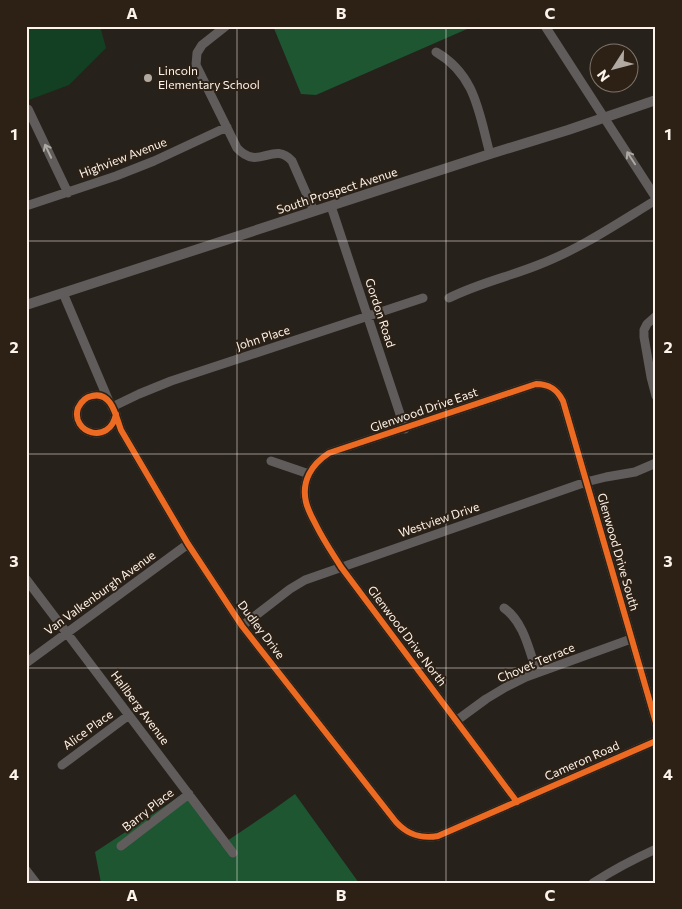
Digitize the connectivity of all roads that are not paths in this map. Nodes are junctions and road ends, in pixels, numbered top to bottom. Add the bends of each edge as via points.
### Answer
1 (226, 26) edge
2 (545, 26) edge
3 (436, 52) dead end
4 (656, 100) edge
5 (27, 109) edge
6 (605, 118) junction
7 (227, 128) junction
8 (490, 154) junction
9 (68, 193) junction
10 (656, 199) edge
11 (26, 206) edge
12 (331, 206) junction
13 (314, 211) junction
14 (63, 293) junction
15 (424, 298) dead end
16 (448, 298) dead end
17 (26, 305) edge
18 (368, 316) junction
19 (656, 316) edge
20 (554, 388) joint
21 (656, 396) edge
22 (112, 407) junction
23 (405, 428) junction
24 (271, 461) dead end
25 (656, 464) edge
26 (309, 474) junction
27 (586, 482) junction
28 (188, 544) junction
29 (342, 567) junction
30 (26, 579) edge
31 (504, 608) dead end
32 (242, 626) junction
33 (67, 633) junction
34 (631, 639) junction
35 (26, 663) edge
36 (537, 673) junction
37 (129, 715) junction
38 (456, 721) junction
39 (656, 723) edge
40 (656, 741) edge
41 (62, 765) dead end
42 (189, 794) junction
43 (517, 802) junction
44 (417, 836) joint
45 (122, 846) dead end
46 (656, 849) edge
47 (233, 853) dead end
48 (26, 870) edge
49 (36, 883) edge
50 (593, 883) edge

1 - 7 street via 202,45 196,65
2 - 6 street
3 - 8 street via 453,64 468,83
4 - 6 street, South Prospect Avenue
9 -> 5 street
6 - 8 street, South Prospect Avenue
10 -> 6 street
7 - 9 street, Highview Avenue via 154,161
7 - 13 street via 237,148 248,157 277,153 288,156
8 - 12 street, South Prospect Avenue
9 - 11 street, Highview Avenue
10 - 16 street via 552,259
12 - 13 street, South Prospect Avenue
12 - 18 street, Gordon Road
13 - 14 street, South Prospect Avenue
14 - 17 street, South Prospect Avenue
14 - 22 street, Dudley Drive
15 - 18 street, John Place
18 - 22 street, John Place via 171,381
18 - 23 street, Gordon Road
19 - 21 street via 644,330
20 - 23 street, Glenwood Drive East via 536,384
20 - 27 street, Glenwood Drive South via 563,401
22 - 28 street, Dudley Drive via 121,430
23 - 26 street, Glenwood Drive East via 329,453 314,465
24 - 26 street
25 - 27 street, Westview Drive via 635,472
26 - 29 street, Glenwood Drive North via 304,493 306,502 320,534
27 - 29 street, Westview Drive
27 - 34 street, Glenwood Drive South
28 - 32 street, Dudley Drive
28 - 33 street, Van Valkenburgh Avenue
29 - 32 street, Westview Drive via 290,589
29 - 38 street, Glenwood Drive North
30 - 33 street, Hallberg Avenue
31 - 36 street via 520,626
32 - 44 street, Dudley Drive via 396,822
33 - 35 street, Van Valkenburgh Avenue
33 - 37 street, Hallberg Avenue
34 - 36 street, Chovet Terrace
34 - 39 street, Glenwood Drive South
36 - 38 street, Chovet Terrace via 506,687
37 - 41 street, Alice Place
37 - 42 street, Hallberg Avenue
38 - 43 street, Glenwood Drive North
40 - 43 street, Cameron Road
42 - 45 street, Barry Place
42 - 47 street, Hallberg Avenue
43 - 44 street, Cameron Road via 438,836
46 - 50 street
48 - 49 street

